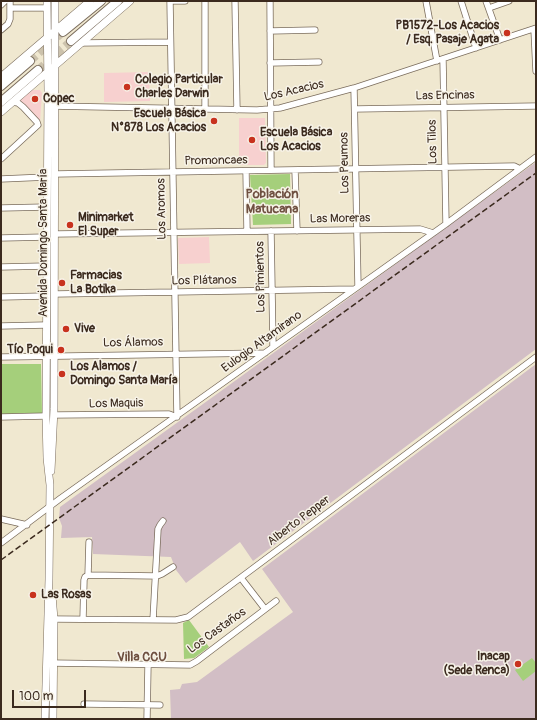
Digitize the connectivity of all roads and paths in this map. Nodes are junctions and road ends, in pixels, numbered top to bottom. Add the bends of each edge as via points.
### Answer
1 (5, 1) edge
2 (10, 1) edge
3 (55, 1) edge
4 (90, 1) edge
5 (101, 1) edge
6 (118, 1) edge
7 (130, 1) edge
8 (170, 1) edge
9 (185, 1) edge
10 (205, 1) edge
11 (235, 1) edge
12 (270, 1) edge
13 (426, 1) edge
14 (461, 1) edge
15 (486, 1) edge
16 (509, 1) edge
17 (47, 4) edge
18 (1, 5) edge
19 (10, 8) junction
20 (489, 8) junction
21 (535, 28) edge
22 (1, 30) edge
23 (315, 30) dead end
24 (59, 31) junction
25 (270, 31) junction
26 (47, 37) junction
27 (500, 40) junction
28 (71, 41) tunnel mouth
29 (170, 42) junction
30 (81, 43) junction
31 (476, 48) junction
32 (440, 60) junction
33 (30, 61) tunnel mouth
34 (319, 62) dead end
35 (270, 63) junction
36 (55, 66) junction
37 (38, 70) tunnel mouth
38 (536, 71) edge
39 (47, 72) junction
40 (1, 77) edge
41 (1, 86) edge
42 (32, 86) junction
43 (354, 88) junction
44 (48, 92) junction
45 (1, 102) edge
46 (13, 102) junction
47 (51, 106) junction
48 (536, 106) edge
49 (443, 107) junction
50 (171, 109) junction
51 (205, 109) junction
52 (355, 109) junction
53 (237, 110) junction
54 (270, 110) junction
55 (1, 112) edge
56 (536, 157) edge
57 (1, 159) edge
58 (444, 168) junction
59 (356, 169) junction
60 (520, 169) junction
61 (271, 170) junction
62 (295, 170) junction
63 (246, 171) junction
64 (172, 172) junction
65 (55, 174) junction
66 (46, 178) junction
67 (1, 179) edge
68 (46, 207) junction
69 (1, 208) edge
70 (446, 224) junction
71 (357, 230) junction
72 (247, 231) junction
73 (272, 231) junction
74 (297, 231) junction
75 (173, 232) junction
76 (433, 233) junction
77 (55, 234) junction
78 (46, 237) junction
79 (1, 238) edge
80 (46, 266) junction
81 (1, 267) edge
82 (356, 288) junction
83 (272, 290) junction
84 (174, 292) junction
85 (55, 294) junction
86 (46, 296) junction
87 (1, 297) edge
88 (46, 325) junction
89 (1, 326) edge
90 (273, 347) junction
91 (266, 353) junction
92 (176, 354) junction
93 (54, 355) junction
94 (46, 356) junction
95 (1, 357) edge
96 (536, 357) edge
97 (54, 415) junction
98 (46, 416) junction
99 (1, 417) edge
100 (177, 417) junction
101 (50, 485) junction
102 (50, 507) junction
103 (1, 519) edge
104 (164, 521) dead end
105 (27, 525) junction
106 (89, 542) dead end
107 (1, 543) edge
108 (173, 567) dead end
109 (88, 575) junction
110 (154, 576) junction
111 (241, 578) junction
112 (276, 601) dead end
113 (265, 610) junction
114 (51, 619) junction
115 (83, 619) junction
116 (152, 620) junction
117 (46, 663) junction
118 (54, 664) junction
119 (148, 665) junction
120 (84, 704) dead end
121 (148, 704) junction
122 (160, 704) dead end
123 (45, 719) edge
124 (53, 719) edge
125 (147, 719) edge

1 - 18 street
2 - 19 street
3 - 24 main road, Avenida Domingo Santa María
4 - 24 main road
5 - 24 highway
6 - 28 highway
7 - 30 main road
8 - 9 street
8 - 29 street, Los Aromos
10 - 51 street
11 - 53 street
12 - 25 street
13 - 32 street, Los Tilos
14 - 31 street
15 - 20 street
16 - 20 street
17 - 19 street
17 - 26 main road, Avenida Domingo Santa María
19 - 22 street via 9,22
20 - 27 street
21 - 27 street, Los Acacios
21 - 38 street
23 - 25 street
24 - 26 main road
24 - 36 main road, Avenida Domingo Santa María
25 - 35 street
26 - 39 main road, Avenida Domingo Santa María
26 - 40 main road
27 - 31 street, Los Acacios
29 - 30 street
29 - 50 street, Los Aromos
30 - 36 main road
31 - 32 street, Los Acacios
32 - 43 street, Los Acacios
32 - 49 street, Los Tilos
33 - 41 highway
34 - 35 street
35 - 54 street
36 - 39 main road
36 - 47 main road, Avenida Domingo Santa María
37 - 45 highway
39 - 42 main road
39 - 44 main road, Avenida Domingo Santa María
42 - 44 main road via 41,86
42 - 46 main road
43 - 52 street, Los Peumos
43 - 54 street, Los Acacios
44 - 47 main road, Avenida Domingo Santa María
46 - 55 main road
46 - 57 street via 23,107 38,125
47 - 50 street, Los Acacios
47 - 65 main road, Avenida Domingo Santa María
47 - 66 main road, Avenida Domingo Santa María
48 - 49 street, Las Encinas
49 - 52 street, Las Encinas
49 - 58 street, Los Tilos
50 - 51 street, Los Acacios
50 - 64 street, Los Aromos
51 - 53 street, Los Acacios
52 - 59 street, Los Peumos
53 - 54 street, Los Acacios
54 - 61 street
56 - 60 street, Eulogio Altamirano
58 - 59 street, Promoncaes
58 - 60 street, Promoncaes via 514,166
58 - 70 street, Los Tilos
59 - 62 street, Promoncaes
59 - 71 street, Los Peumos
60 - 70 street, Eulogio Altamirano
61 - 62 street, Promoncaes
61 - 63 street, Promoncaes
62 - 74 street
63 - 64 street, Promoncaes
63 - 72 street, Los Pimientos
64 - 65 street, Promoncaes
64 - 75 street, Los Aromos
65 - 77 main road, Avenida Domingo Santa María
66 - 67 street
66 - 68 main road, Avenida Domingo Santa María
68 - 69 street
68 - 78 main road, Avenida Domingo Santa María
70 - 76 street, Eulogio Altamirano
71 - 74 street, Las Moreras
71 - 76 street, Las Moreras via 420,229
71 - 82 street, Los Peumos
72 - 73 street, Las Moreras
72 - 75 street, Las Moreras
73 - 74 street, Las Moreras
73 - 83 street, Los Pimientos
75 - 77 street, Las Moreras
75 - 84 street, Los Aromos
76 - 82 street, Eulogio Altamirano
77 - 85 main road, Avenida Domingo Santa María
78 - 79 street
78 - 80 main road, Avenida Domingo Santa María
80 - 81 street
80 - 86 main road, Avenida Domingo Santa María
82 - 83 street, Los Plátanos
82 - 90 street, Eulogio Altamirano
83 - 84 street, Los Plátanos
83 - 90 street, Los Pimientos
84 - 85 street, Los Plátanos
84 - 92 street, Los Aromos
85 - 93 main road, Avenida Domingo Santa María
86 - 87 street
86 - 88 main road, Avenida Domingo Santa María
88 - 89 street
88 - 94 main road, Avenida Domingo Santa María
90 - 91 street, Eulogio Altamirano
91 - 92 street, Los Álamos
91 - 100 street, Eulogio Altamirano
92 - 93 street, Los Álamos
92 - 100 street, Los Aromos
93 - 94 street, Los Álamos
93 - 97 main road, Avenida Domingo Santa María
94 - 95 street, Los Álamos
94 - 98 main road, Avenida Domingo Santa María
96 - 111 street, Alberto Pepper
97 - 100 street, Los Maquis via 169,414
97 - 101 main road, Avenida Domingo Santa María
98 - 99 street
98 - 101 main road, Avenida Domingo Santa María
100 - 102 street, Eulogio Altamirano
101 - 102 main road, Avenida Domingo Santa María
102 - 105 street, Eulogio Altamirano
102 - 114 main road, Avenida Domingo Santa María
103 - 105 street
104 - 110 street via 158,530
105 - 107 street, Eulogio Altamirano
106 - 109 street
108 - 110 street
109 - 110 street
109 - 115 street via 84,580
110 - 116 street
111 - 113 street
111 - 116 street, Alberto Pepper via 188,617 179,620
112 - 113 street, Los Castaños
113 - 119 street, Los Castaños via 194,663
114 - 115 street, Alberto Pepper
114 - 117 main road, Avenida Domingo Santa María
114 - 118 main road, Avenida Domingo Santa María
115 - 116 street, Alberto Pepper
117 - 118 street, Los Castaños
117 - 123 main road, Avenida Domingo Santa María
118 - 119 street, Los Castaños
118 - 124 main road, Avenida Domingo Santa María
119 - 121 street
120 - 121 street
121 - 122 street
121 - 125 street

